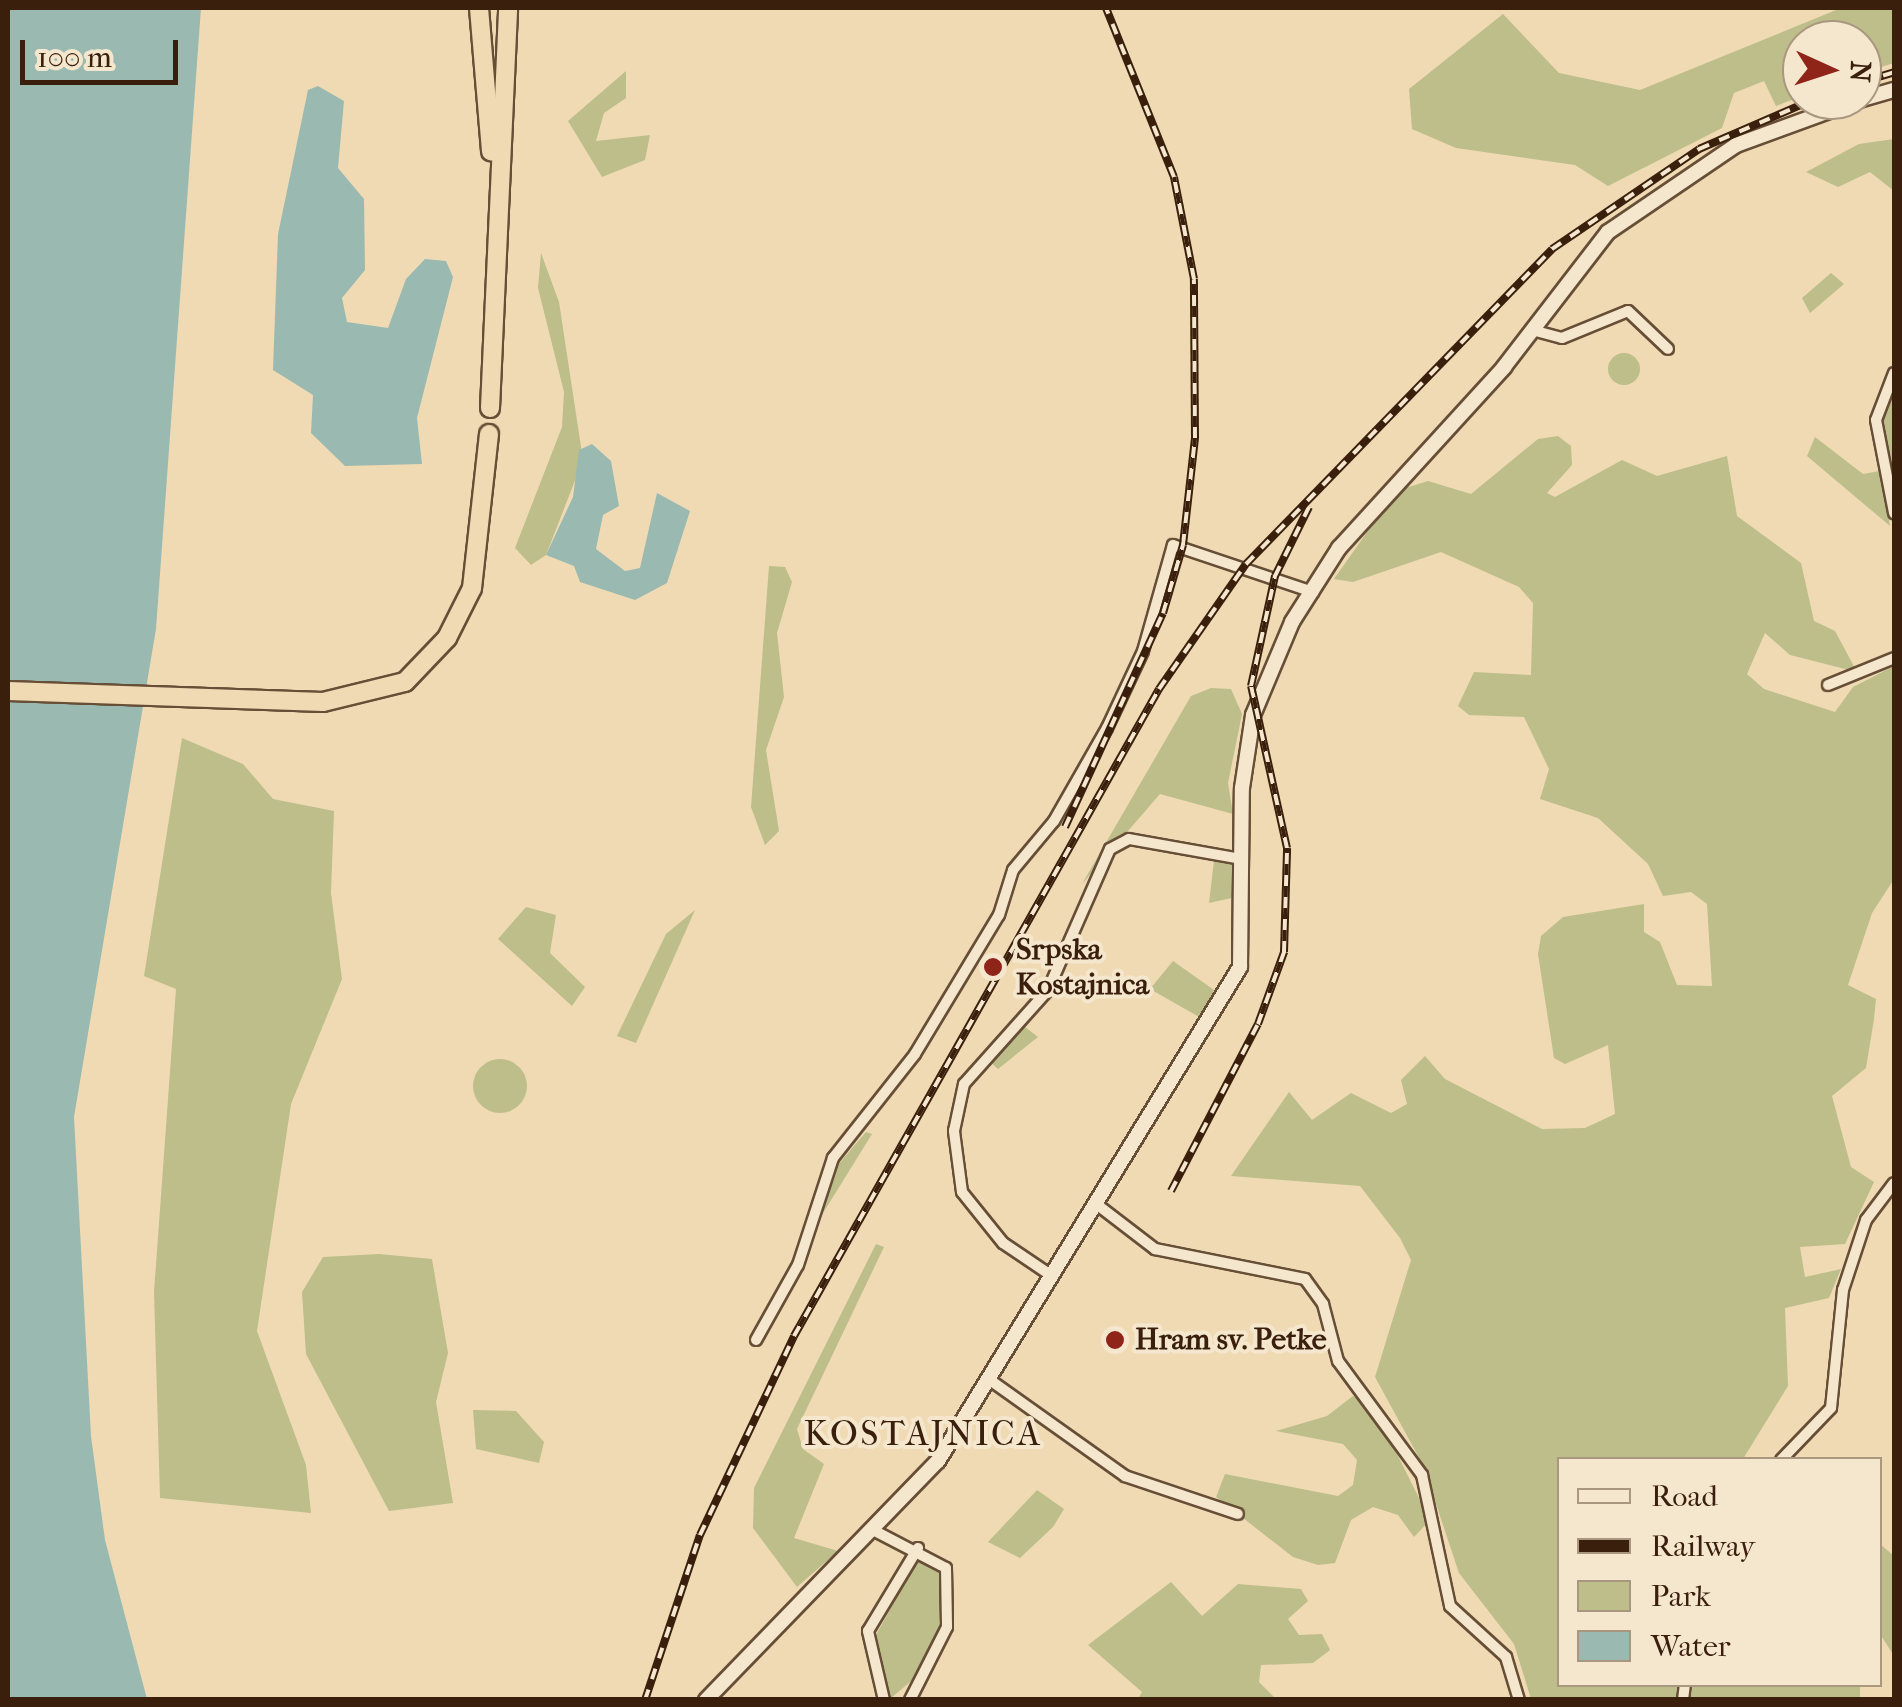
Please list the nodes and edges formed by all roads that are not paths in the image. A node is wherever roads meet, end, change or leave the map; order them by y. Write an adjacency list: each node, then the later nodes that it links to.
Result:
1 (480, 8): 6 (highway)
2 (508, 8): 4 (highway)
3 (520, 8): 4 (highway)
4 (503, 105): 6 (highway)
5 (1794, 120): 7 (main road)
6 (496, 238): 10 (highway)
7 (1532, 330): 8 (street); 13 (main road)
8 (1668, 349)
9 (1894, 373): 12 (street)
10 (490, 408)
11 (490, 434): 16 (highway)
12 (1894, 513)
13 (1314, 592): 17 (main road); 21 (street)
14 (1894, 658): 15 (street)
15 (1828, 685)
16 (8, 691)
17 (1241, 859): 19 (main road); 20 (street)
18 (1894, 1183): 23 (street)
19 (1095, 1203): 20 (main road); 30 (street)
20 (1052, 1276): 22 (main road)
21 (756, 1340)
22 (990, 1380): 24 (street); 25 (main road)
23 (1784, 1457)
24 (1238, 1514)
25 (873, 1530): 26 (street); 27 (main road)
26 (918, 1548): 28 (street); 29 (street)
27 (706, 1700)
28 (884, 1700)
29 (910, 1700)
30 (1518, 1700)

